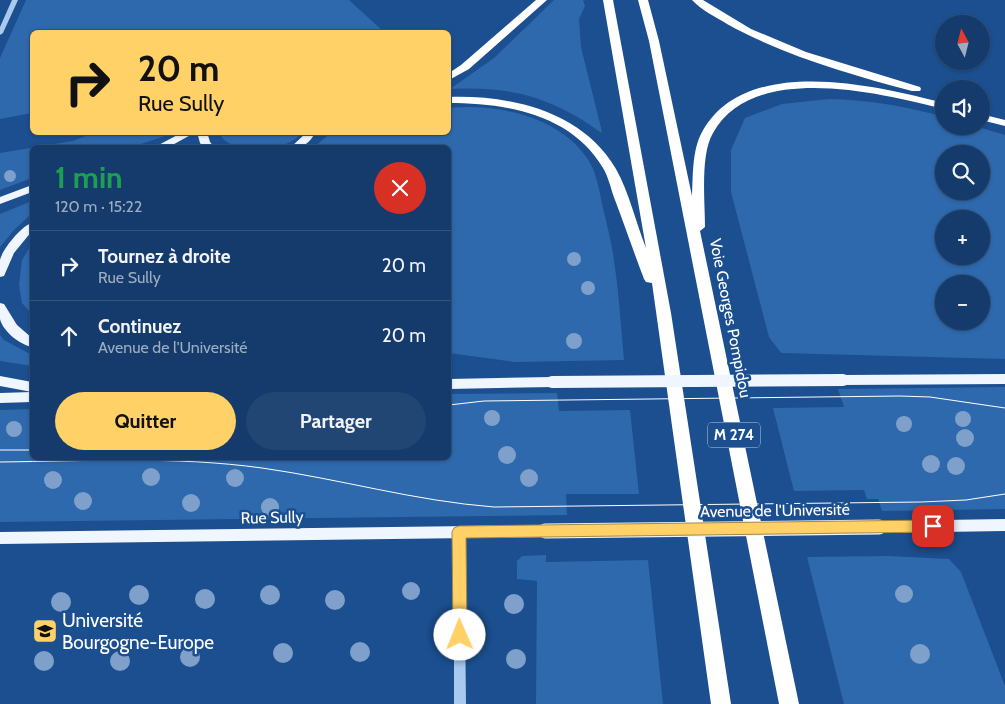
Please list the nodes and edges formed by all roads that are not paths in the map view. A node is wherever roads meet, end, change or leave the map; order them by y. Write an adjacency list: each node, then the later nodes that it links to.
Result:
1 (15, 0): 6 (lane)
2 (542, 0): 7 (highway)
3 (608, 0): 25 (highway, M 274)
4 (643, 0): 22 (highway, Voie Georges Pompidou / M 274)
5 (697, 0): 8 (highway)
6 (0, 33)
7 (451, 76)
8 (935, 93)
9 (451, 100): 25 (highway)
10 (935, 104): 22 (highway)
11 (990, 109): 12 (highway)
12 (1005, 113)
13 (990, 119): 14 (highway)
14 (1005, 123)
15 (186, 135): 17 (main road)
16 (310, 135): 18 (main road)
17 (164, 145)
18 (299, 145)
19 (30, 189): 20 (main road)
20 (0, 201)
21 (30, 228): 23 (main road)
22 (697, 249): 41 (highway, Voie Georges Pompidou / M 274)
23 (0, 273)
24 (0, 306): 26 (main road)
25 (664, 313): 40 (highway, M 274)
26 (30, 342)
27 (451, 376): 30 (main road)
28 (1005, 379): 30 (main road, bridge)
29 (0, 381): 32 (main road)
30 (493, 382): 31 (main road)
31 (451, 384)
32 (30, 387)
33 (30, 397): 34 (main road)
34 (0, 398)
35 (1005, 525): 36 (main road, Avenue de l'Université, bridge)
36 (545, 531): 37 (main road, Rue Sully)
37 (459, 532): 38 (main road, Rue Sully); 39 (lane)
38 (0, 538)
39 (460, 704)
40 (721, 704)
41 (789, 704)

